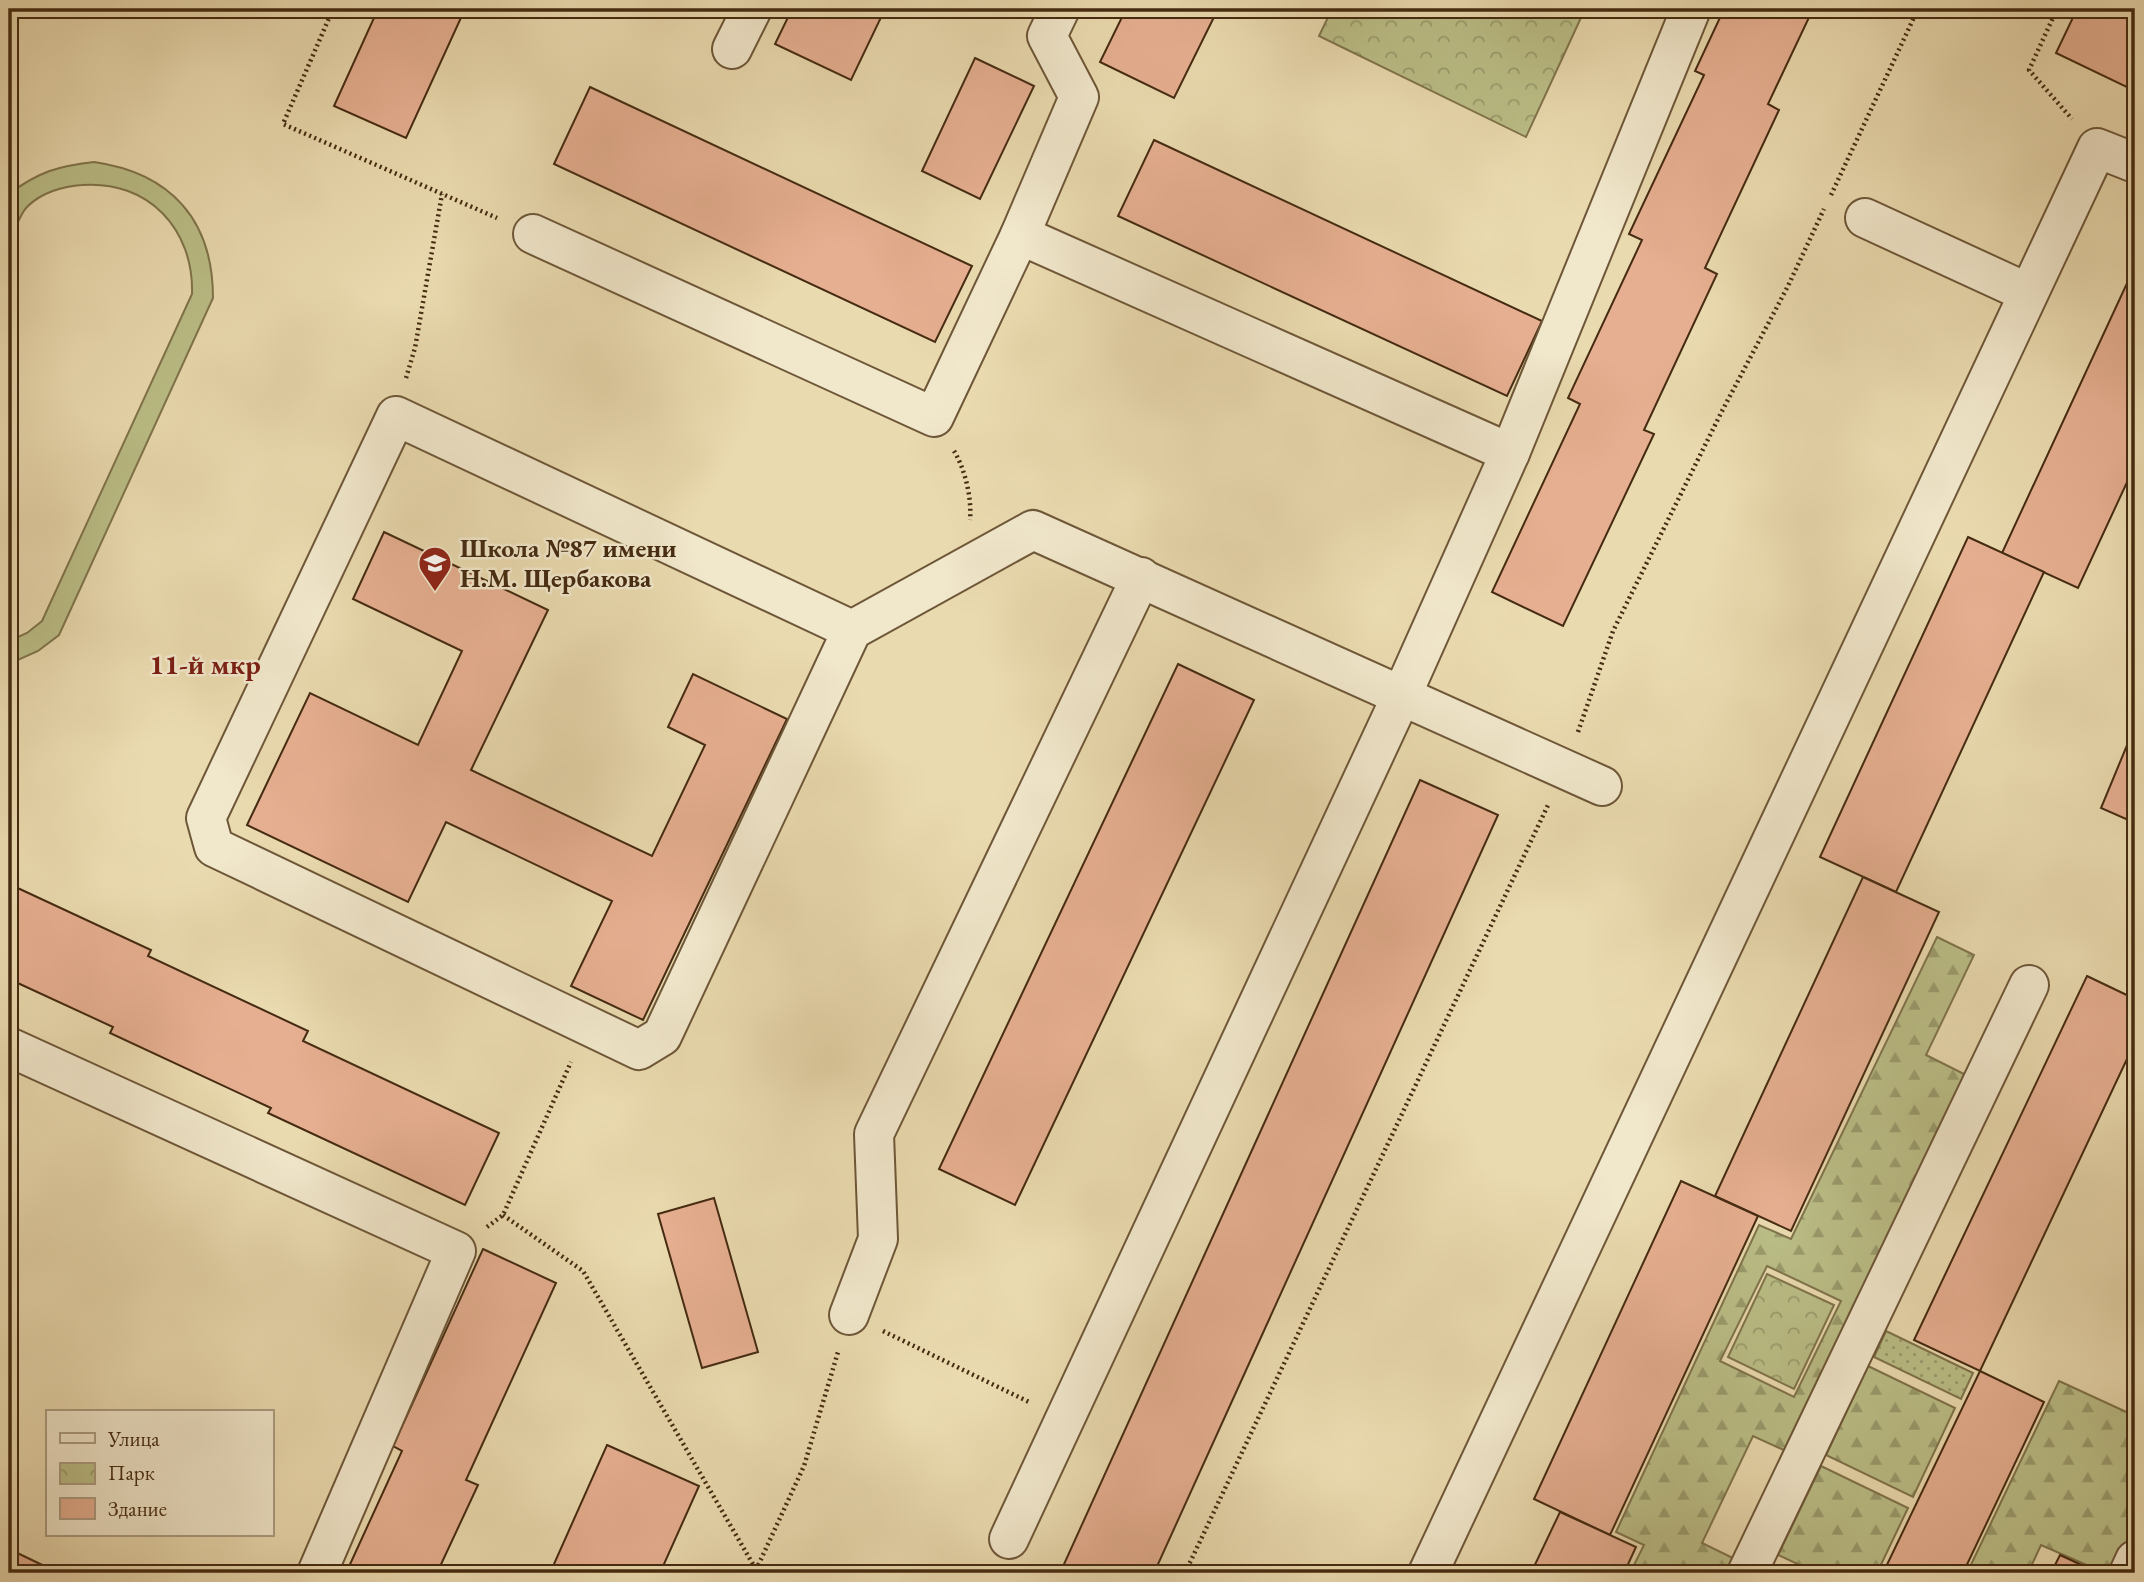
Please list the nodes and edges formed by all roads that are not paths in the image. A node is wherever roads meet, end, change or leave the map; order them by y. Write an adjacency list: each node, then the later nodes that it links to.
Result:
1 (752, 9): 4 (lane)
2 (1060, 9): 8 (lane)
3 (1691, 9): 10 (lane)
4 (732, 49)
5 (2135, 163): 9 (lane)
6 (1865, 218): 9 (lane)
7 (533, 234): 8 (lane)
8 (1020, 235): 10 (lane)
9 (2028, 293): 21 (lane)
10 (1510, 453): 13 (lane)
11 (1141, 577): 12 (lane); 13 (lane); 17 (lane)
12 (852, 630): 12 (lane)
13 (1402, 697): 14 (lane); 18 (lane)
14 (1602, 786)
15 (2029, 985): 22 (lane)
16 (9, 1047): 20 (lane)
17 (849, 1315)
18 (1009, 1539)
19 (2135, 1560): 23 (lane)
20 (317, 1573)
21 (1428, 1573)
22 (1747, 1573)
23 (2129, 1573)

